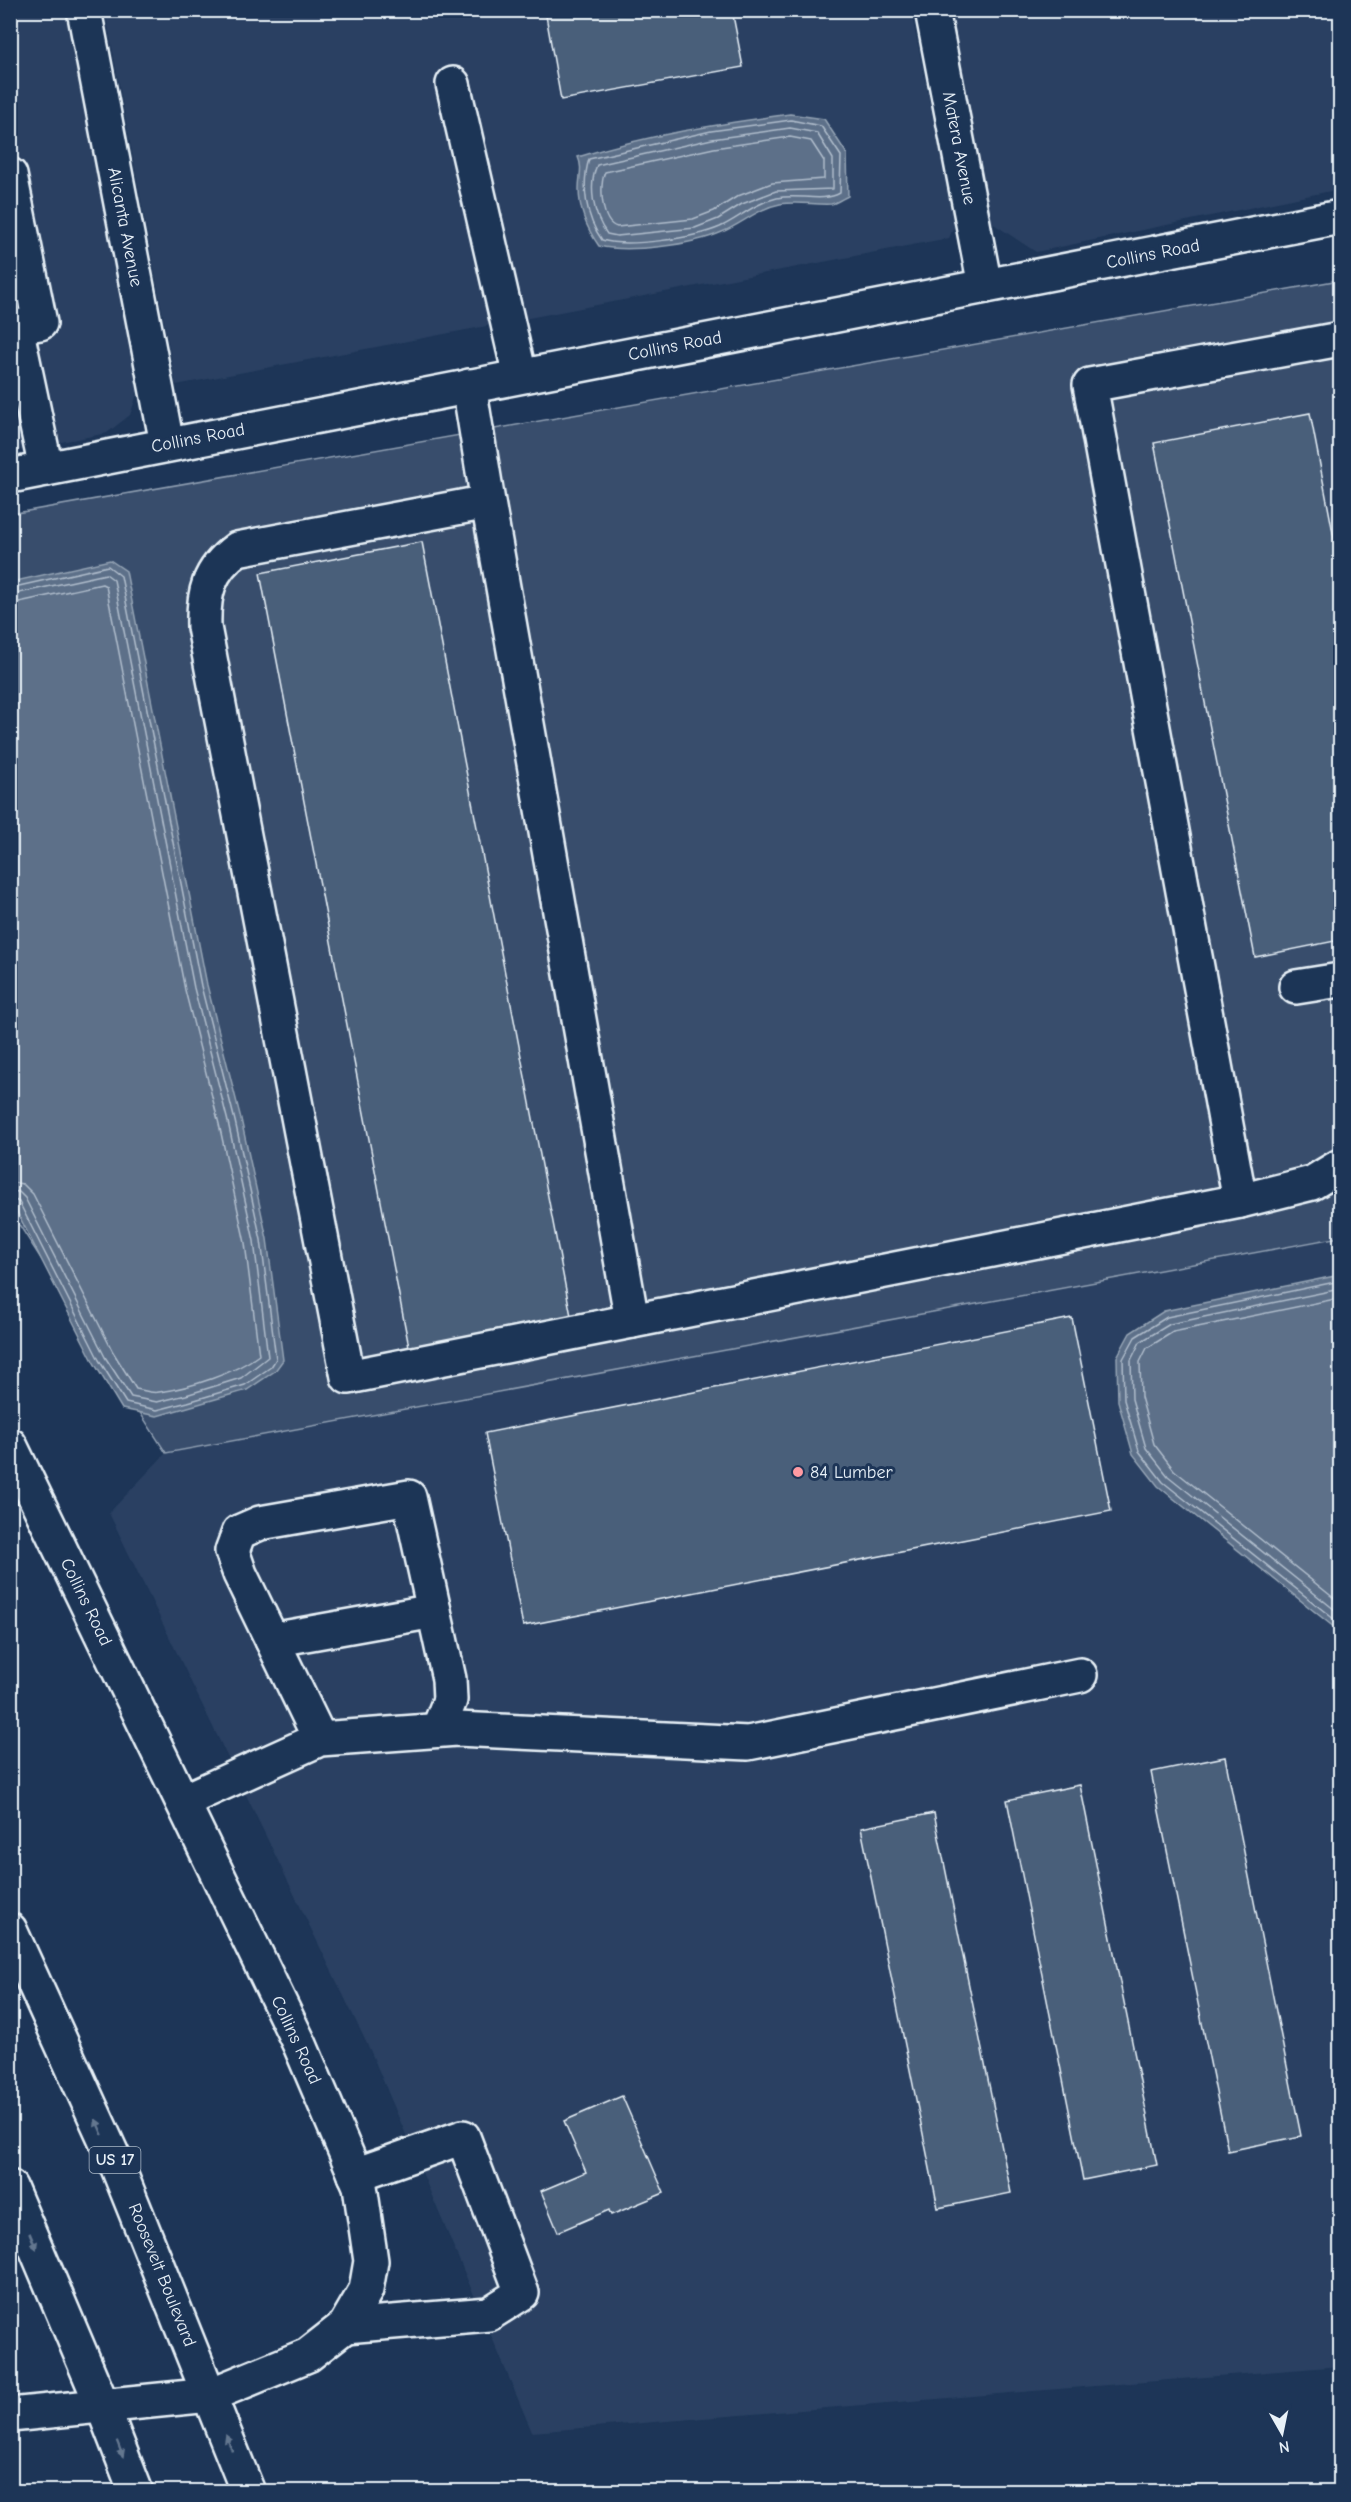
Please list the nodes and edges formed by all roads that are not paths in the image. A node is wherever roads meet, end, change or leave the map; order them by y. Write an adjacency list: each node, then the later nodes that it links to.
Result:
1 (84, 10): 11 (main road, Alicanta Avenue)
2 (932, 10): 6 (main road, Matera Avenue)
3 (453, 84): 9 (main road)
4 (10, 175): 7 (main road)
5 (1341, 217): 6 (main road, Collins Road)
6 (985, 286): 9 (main road, Collins Road)
7 (13, 327): 12 (main road)
8 (1341, 339): 18 (main road)
9 (520, 376): 10 (main road, Collins Road)
10 (469, 386): 11 (main road, Collins Road); 14 (main road)
11 (167, 444): 12 (main road, Collins Road)
12 (46, 469): 13 (main road, Collins Road)
13 (10, 476)
14 (488, 502): 19 (main road); 19 (main road)
15 (1341, 980): 16 (main road)
16 (1296, 987)
17 (1341, 1166): 18 (main road)
18 (1240, 1202): 19 (main road)
19 (632, 1321)
20 (10, 1445): 26 (main road, Collins Road)
21 (434, 1611): 22 (main road); 22 (main road); 24 (main road)
22 (272, 1640): 25 (main road)
23 (1080, 1675): 24 (main road)
24 (438, 1730): 25 (main road)
25 (320, 1739): 26 (main road)
26 (183, 1801): 28 (main road, Collins Road)
27 (10, 1930): 31 (main road, Roosevelt Boulevard / US 17, one-way to 27)
28 (355, 2175): 30 (main road, Collins Road); 30 (main road)
29 (10, 2187): 32 (main road, one-way to 32)
30 (345, 2326): 31 (main road, Collins Road)
31 (210, 2395): 32 (main road, Collins Road); 35 (main road, Roosevelt Boulevard / US 17, one-way to 31)
32 (103, 2407): 33 (main road, Collins Road); 34 (main road, one-way to 34)
33 (10, 2415)
34 (136, 2492)
35 (248, 2492)

